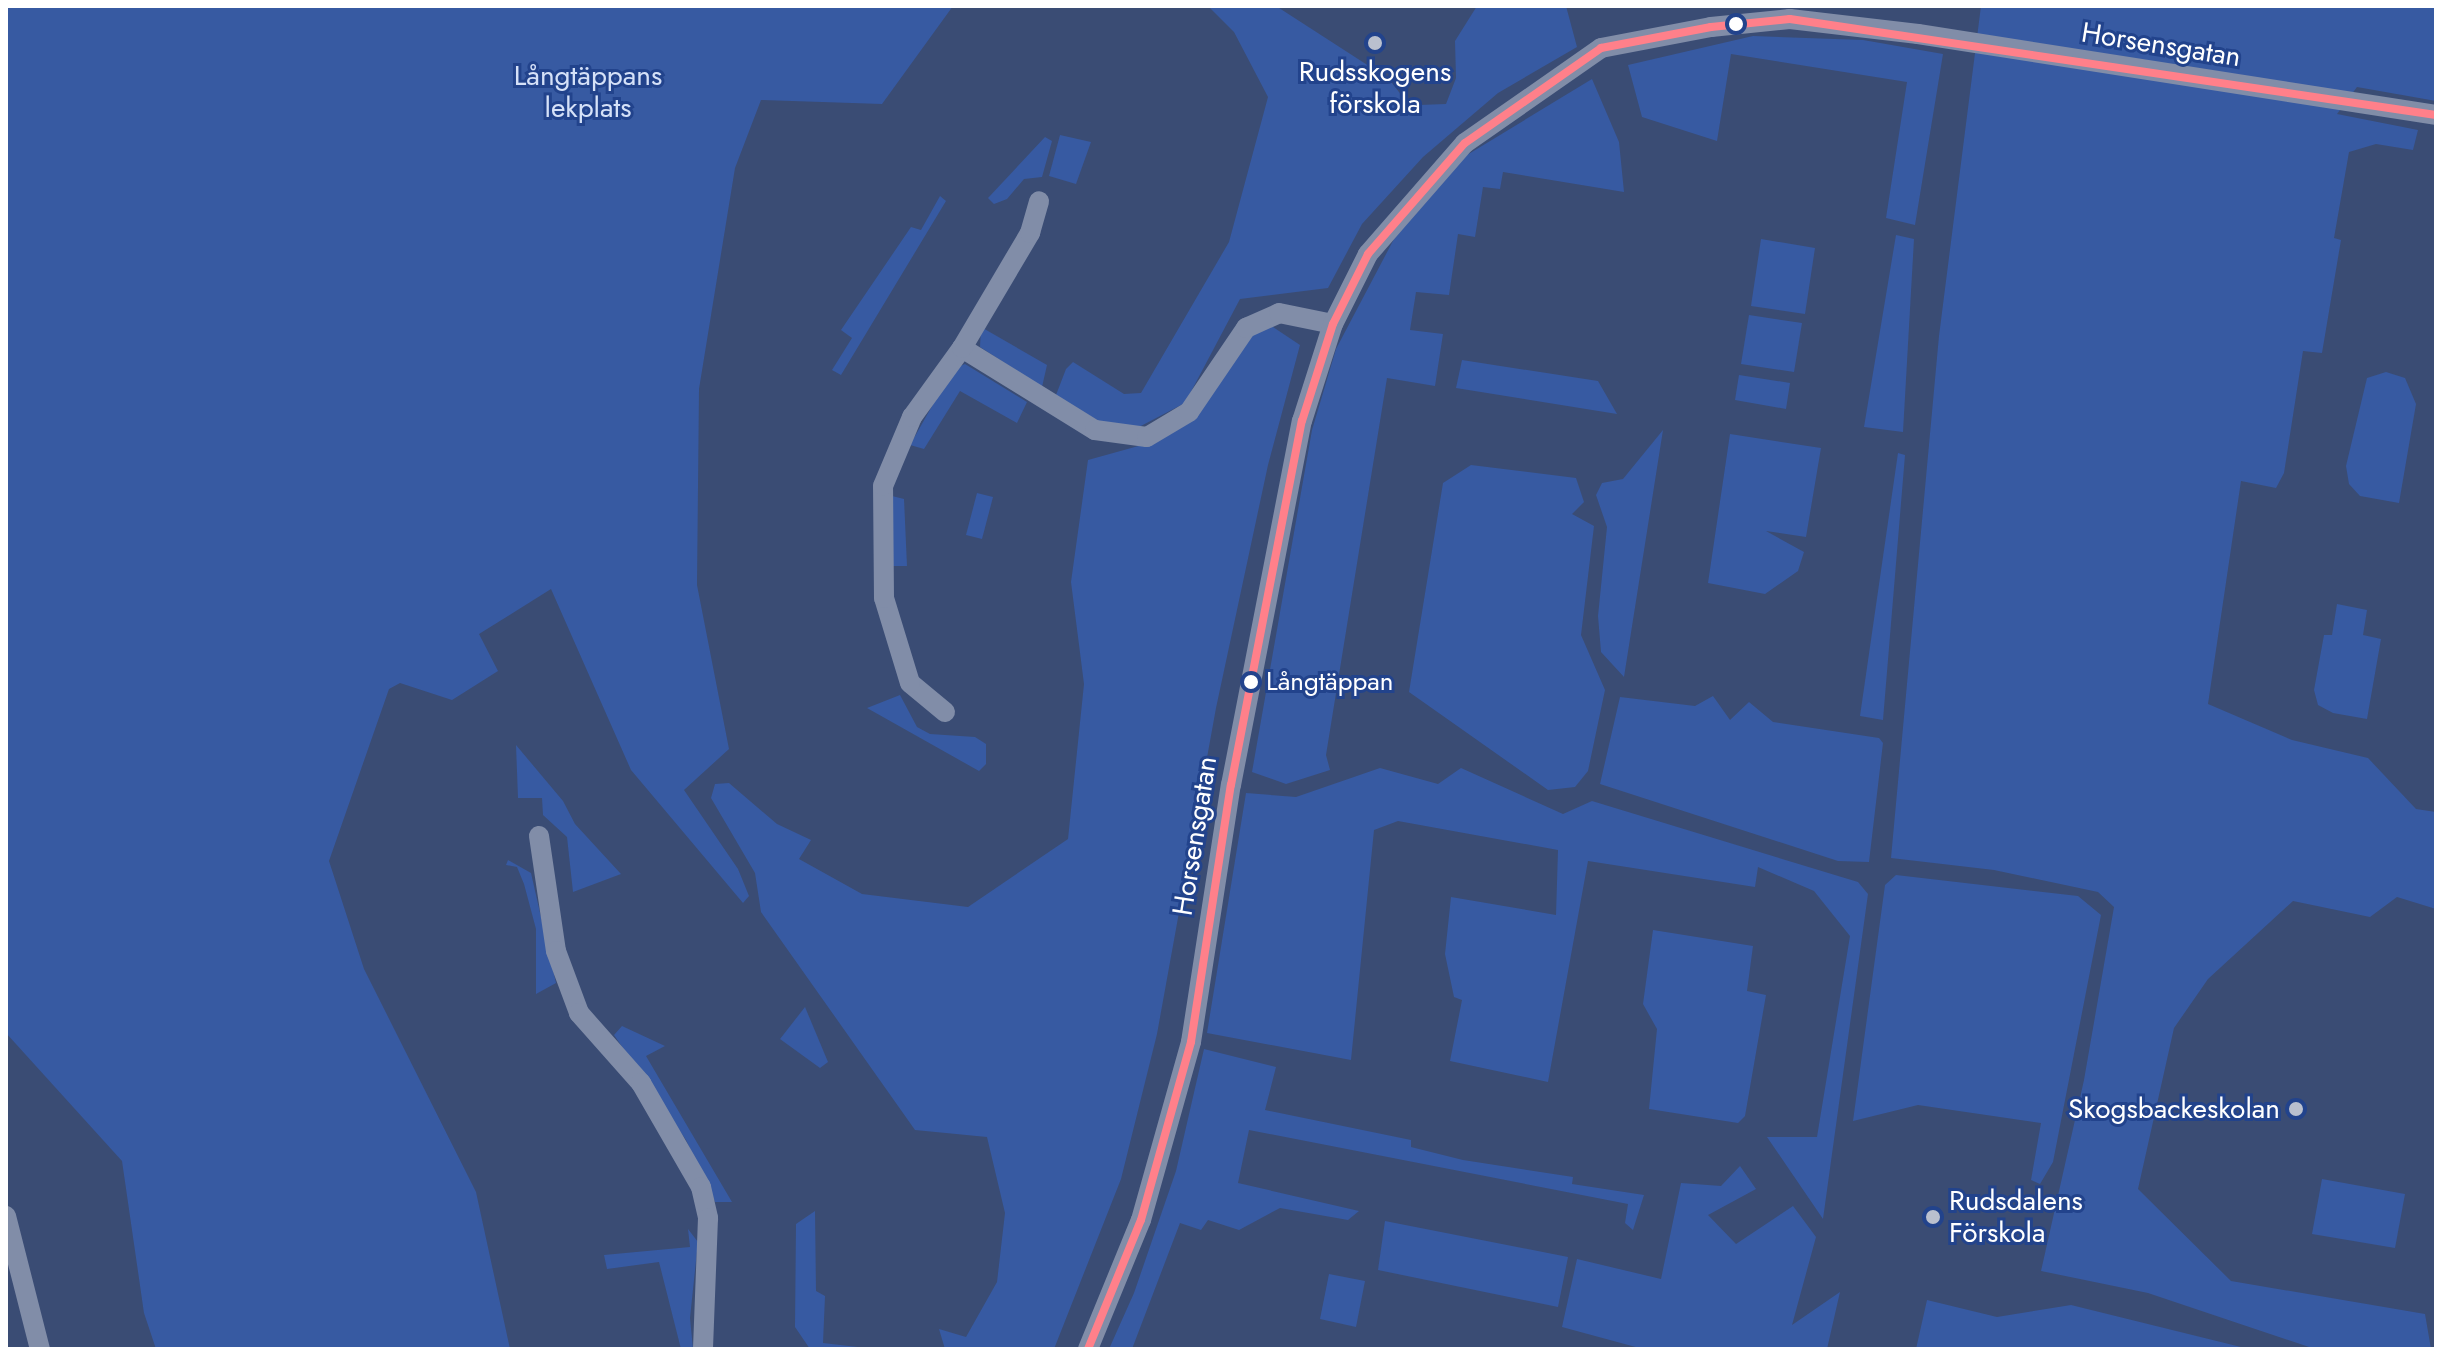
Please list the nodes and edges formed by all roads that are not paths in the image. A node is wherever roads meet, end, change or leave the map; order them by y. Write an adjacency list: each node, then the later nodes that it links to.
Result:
1 (2436, 115): 3 (street, Horsensgatan)
2 (1039, 201): 4 (street)
3 (1333, 324): 4 (street); 10 (street, Horsensgatan)
4 (962, 348): 5 (street)
5 (945, 712)
6 (539, 836): 9 (street)
7 (6, 1216): 8 (street)
8 (40, 1349)
9 (703, 1349)
10 (1088, 1349)

